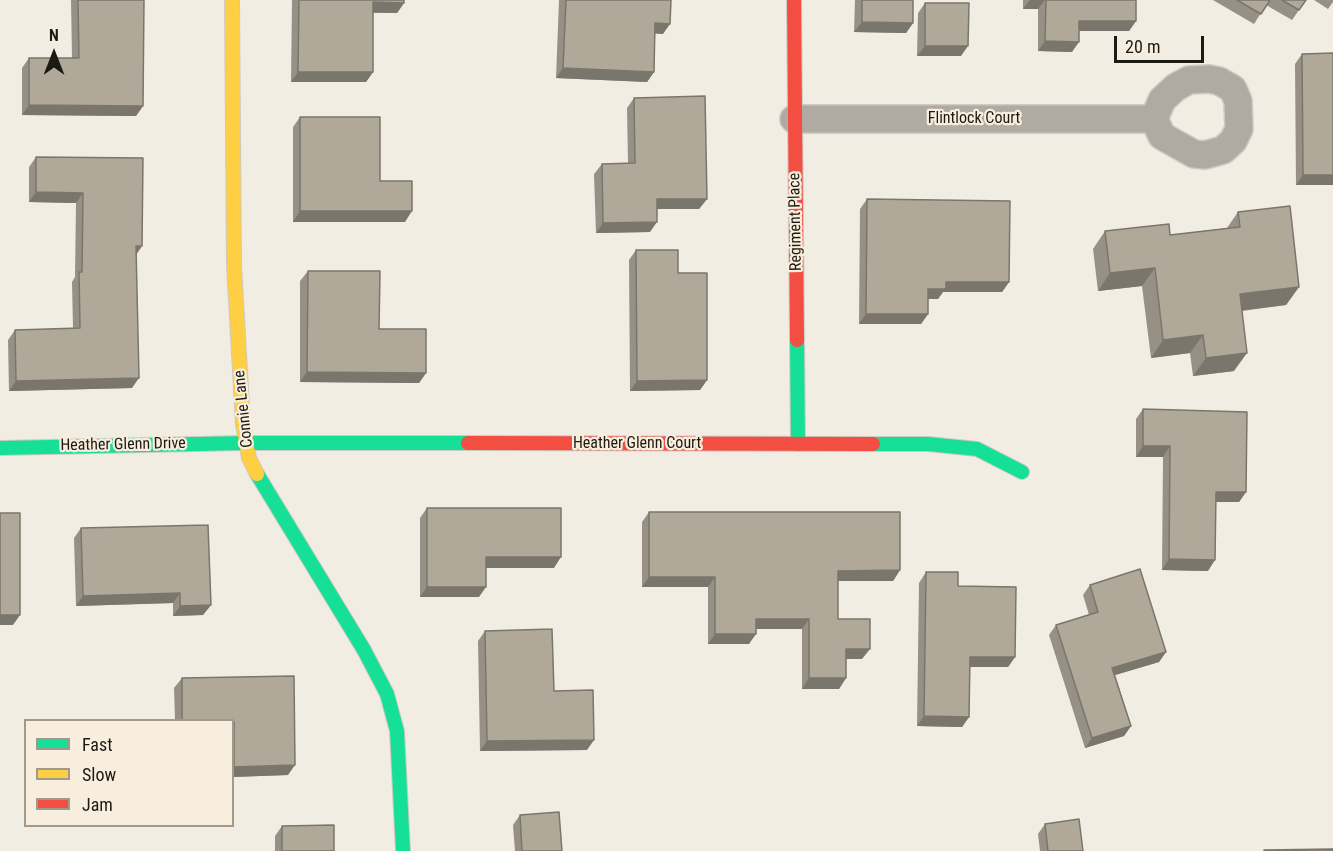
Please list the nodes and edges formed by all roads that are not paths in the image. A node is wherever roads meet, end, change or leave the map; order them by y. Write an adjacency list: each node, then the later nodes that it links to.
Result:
1 (232, 0): 5 (street, Connie Lane)
2 (794, 0): 3 (street, Regiment Place)
3 (794, 119): 4 (street, Flintlock Court); 6 (street, Regiment Place)
4 (1154, 119)
5 (246, 443): 6 (street, Heather Glenn Court); 7 (street, Heather Glenn Drive); 9 (street, Connie Lane)
6 (798, 444): 8 (street, Heather Glenn Court)
7 (0, 448)
8 (1022, 472)
9 (403, 851)

